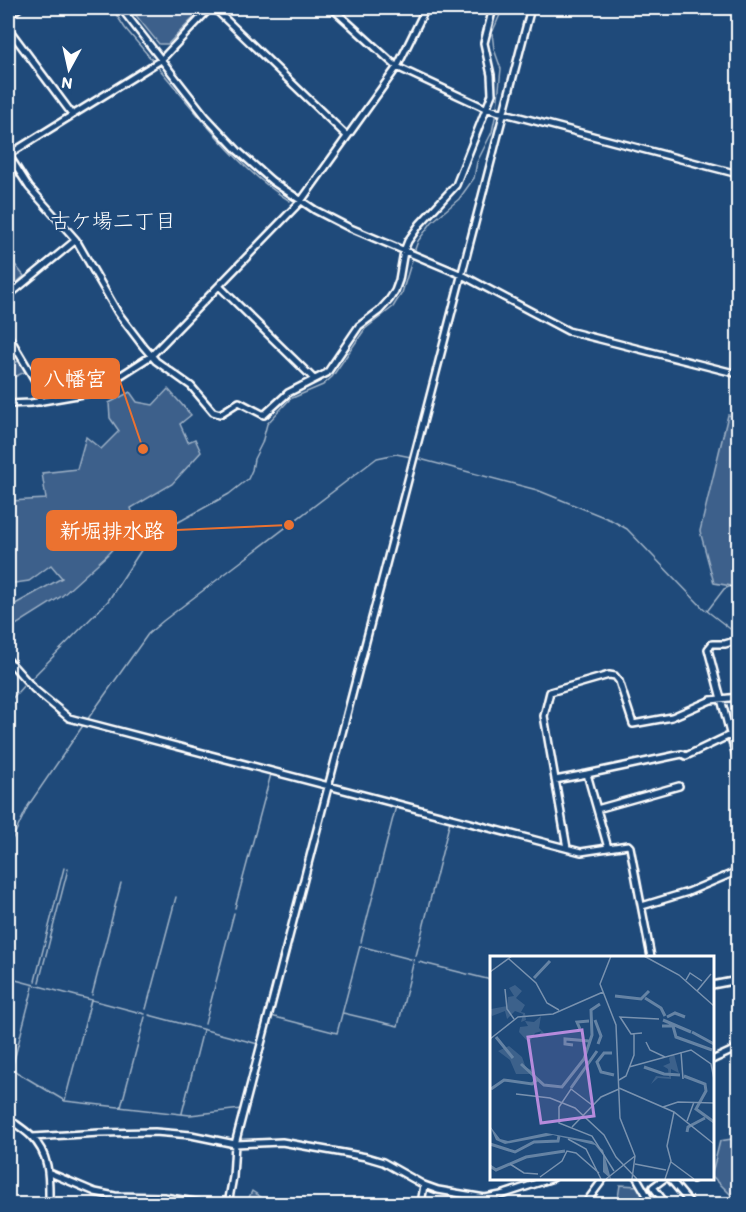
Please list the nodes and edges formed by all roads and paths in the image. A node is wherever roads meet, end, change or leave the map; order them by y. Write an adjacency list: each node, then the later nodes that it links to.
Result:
1 (18, 8): 8 (street)
2 (121, 8): 10 (street)
3 (212, 8): 10 (street); 15 (street)
4 (332, 8): 11 (street)
5 (426, 8): 11 (street)
6 (493, 8): 12 (street)
7 (531, 8): 13 (street)
8 (8, 16)
9 (8, 28): 14 (street)
10 (161, 60): 14 (street); 18 (street)
11 (397, 67): 12 (street); 15 (street)
12 (485, 108): 13 (street); 20 (street)
13 (504, 112): 17 (street); 21 (street)
14 (72, 114): 16 (street)
15 (347, 135): 18 (street)
16 (8, 155): 19 (street)
17 (738, 174)
18 (302, 201): 20 (street); 22 (street)
19 (76, 240): 23 (street); 25 (street)
20 (404, 251): 21 (street); 27 (street)
21 (462, 275): 26 (street); 38 (street)
22 (219, 286): 25 (street); 27 (street)
23 (8, 296)
24 (8, 335): 28 (street)
25 (151, 356): 27 (street); 28 (street)
26 (738, 374)
27 (314, 379)
28 (40, 402): 29 (street)
29 (8, 404)
30 (738, 640): 33 (street)
31 (8, 660): 38 (street)
32 (738, 697): 33 (street)
33 (723, 699): 34 (street); 37 (street)
34 (730, 735): 35 (street); 36 (street)
35 (738, 764)
36 (587, 774): 37 (street); 40 (street)
37 (555, 780): 41 (street)
38 (328, 786): 41 (street); 52 (street)
39 (679, 786): 40 (street)
40 (597, 809): 42 (street)
41 (567, 848): 42 (street)
42 (608, 848): 44 (street)
43 (738, 871): 44 (street)
44 (642, 906): 45 (street)
45 (651, 956)
46 (738, 980): 47 (street)
47 (713, 985)
48 (738, 1048): 49 (street)
49 (713, 1059)
50 (8, 1118): 51 (street)
51 (32, 1137): 52 (street); 53 (street)
52 (235, 1144): 59 (street); 62 (street)
53 (50, 1173): 60 (street); 61 (street)
54 (550, 1179): 59 (street)
55 (603, 1179): 64 (street)
56 (638, 1179): 65 (street)
57 (664, 1179): 66 (street)
58 (666, 1179): 67 (street)
59 (424, 1185): 63 (street)
60 (49, 1204)
61 (207, 1204)
62 (228, 1204)
63 (421, 1204)
64 (585, 1204)
65 (652, 1204)
66 (666, 1204)
67 (691, 1204)

